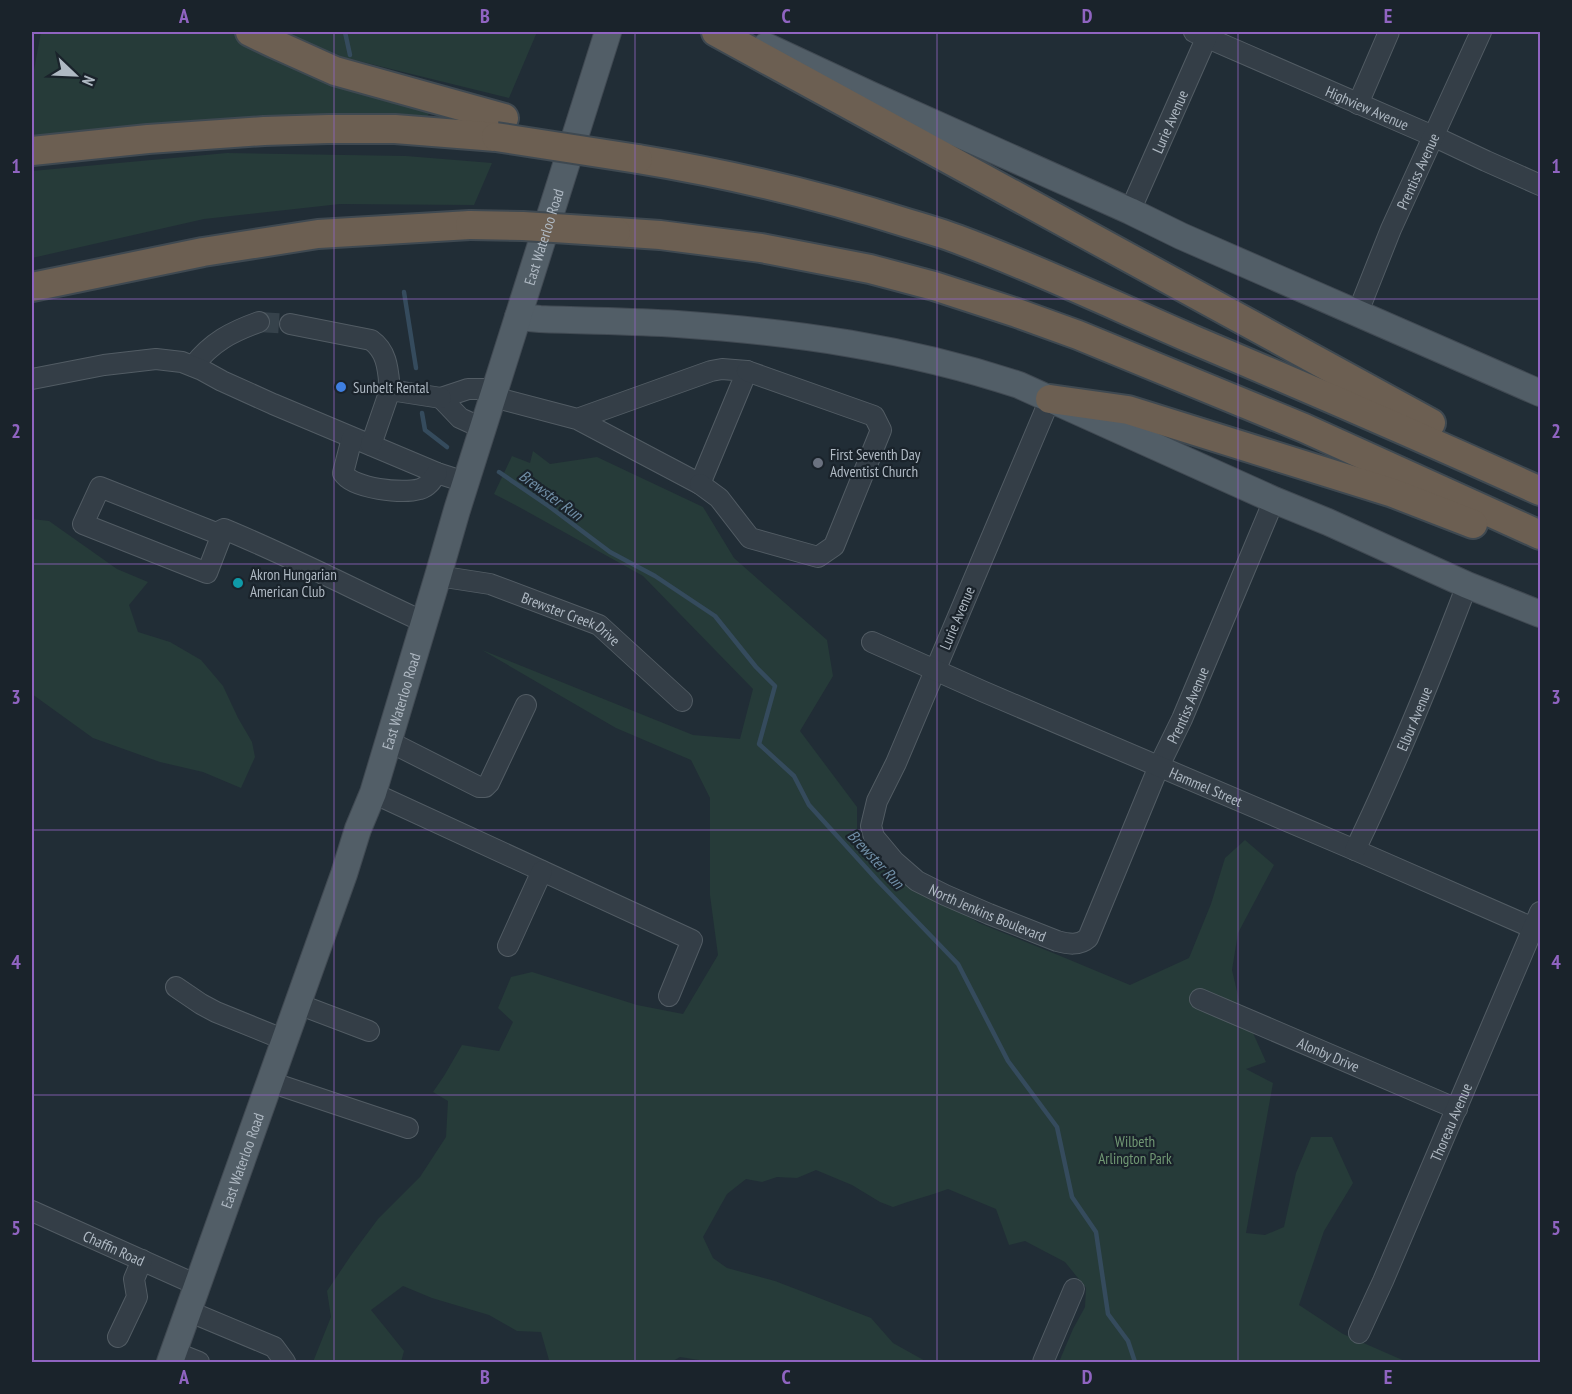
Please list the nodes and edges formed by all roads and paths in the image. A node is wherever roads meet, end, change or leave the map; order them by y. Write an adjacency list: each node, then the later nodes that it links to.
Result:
1 (250, 32): 8 (highway)
2 (608, 32): 17 (main road, East Waterloo Road)
3 (717, 32): 12 (main road); 34 (highway)
4 (1389, 32): 7 (street)
5 (1480, 32): 9 (street, Prentiss Avenue)
6 (1203, 33): 7 (street, Highview Avenue); 12 (street, Lurie Avenue)
7 (1358, 104): 9 (street, Highview Avenue)
8 (500, 128): 10 (highway); 36 (highway)
9 (1433, 136): 11 (street, Highview Avenue); 16 (street, Prentiss Avenue)
10 (32, 152)
11 (1540, 185)
12 (1130, 210): 16 (main road)
13 (90, 274): 14 (highway); 15 (highway); 39 (highway, bridge)
14 (32, 287)
15 (32, 305)
16 (1358, 312): 25 (main road)
17 (518, 317): 24 (main road, East Waterloo Road); 27 (main road)
18 (259, 322): 20 (street)
19 (290, 324): 23 (street)
20 (193, 366): 22 (street); 30 (street)
21 (747, 371): 28 (street); 35 (street); 35 (street)
22 (32, 379)
23 (390, 390): 26 (street); 31 (street)
24 (494, 393): 26 (street); 28 (street); 29 (main road, East Waterloo Road)
25 (1540, 393)
26 (441, 398): 29 (street)
27 (1050, 399): 37 (main road); 40 (highway); 46 (street, Lurie Avenue)
28 (577, 419): 35 (street)
29 (483, 428): 33 (main road, East Waterloo Road)
30 (352, 438): 31 (street); 32 (street)
31 (371, 445): 32 (street)
32 (437, 473): 33 (street)
33 (465, 482): 41 (main road, East Waterloo Road)
34 (1540, 483)
35 (700, 484)
36 (1540, 491)
37 (1274, 500): 42 (main road); 50 (street, Prentiss Avenue)
38 (224, 529): 38 (street); 44 (street)
39 (1540, 535)
40 (1540, 550)
41 (438, 576): 44 (main road, East Waterloo Road); 47 (street, Brewster Creek Drive)
42 (1467, 585): 43 (main road); 53 (street, Elbur Avenue)
43 (1540, 614)
44 (424, 622): 49 (main road, East Waterloo Road)
45 (872, 642): 46 (street, Hammel Street)
46 (934, 670): 50 (street, Hammel Street); 52 (street, Lurie Avenue)
47 (682, 701)
48 (525, 705): 49 (street)
49 (388, 741): 51 (main road, East Waterloo Road)
50 (1159, 766): 53 (street, Hammel Street); 56 (street, Prentiss Avenue)
51 (373, 793): 54 (street); 61 (main road, East Waterloo Road)
52 (874, 837): 56 (street, North Jenkins Boulevard)
53 (1355, 850): 55 (street, Hammel Street)
54 (542, 871): 57 (street); 59 (street)
55 (1538, 923): 65 (street, Thoreau Avenue)
56 (1083, 942)
57 (508, 946)
58 (176, 987): 63 (street)
59 (669, 996)
60 (1200, 999): 65 (street, Alonby Drive)
61 (298, 1004): 62 (street); 63 (main road, East Waterloo Road)
62 (369, 1031)
63 (285, 1040): 64 (main road, East Waterloo Road)
64 (270, 1082): 66 (street); 69 (main road, East Waterloo Road)
65 (1457, 1109): 72 (street, Thoreau Avenue)
66 (408, 1128)
67 (32, 1211): 68 (street, Chaffin Road)
68 (142, 1260): 69 (street, Chaffin Road); 73 (street)
69 (197, 1285): 71 (main road, East Waterloo Road)
70 (1074, 1289): 77 (street)
71 (188, 1311): 74 (main road, East Waterloo Road); 76 (street)
72 (1359, 1333)
73 (118, 1337)
74 (172, 1357): 75 (street)
75 (199, 1362)
76 (285, 1362)
77 (1043, 1362)

